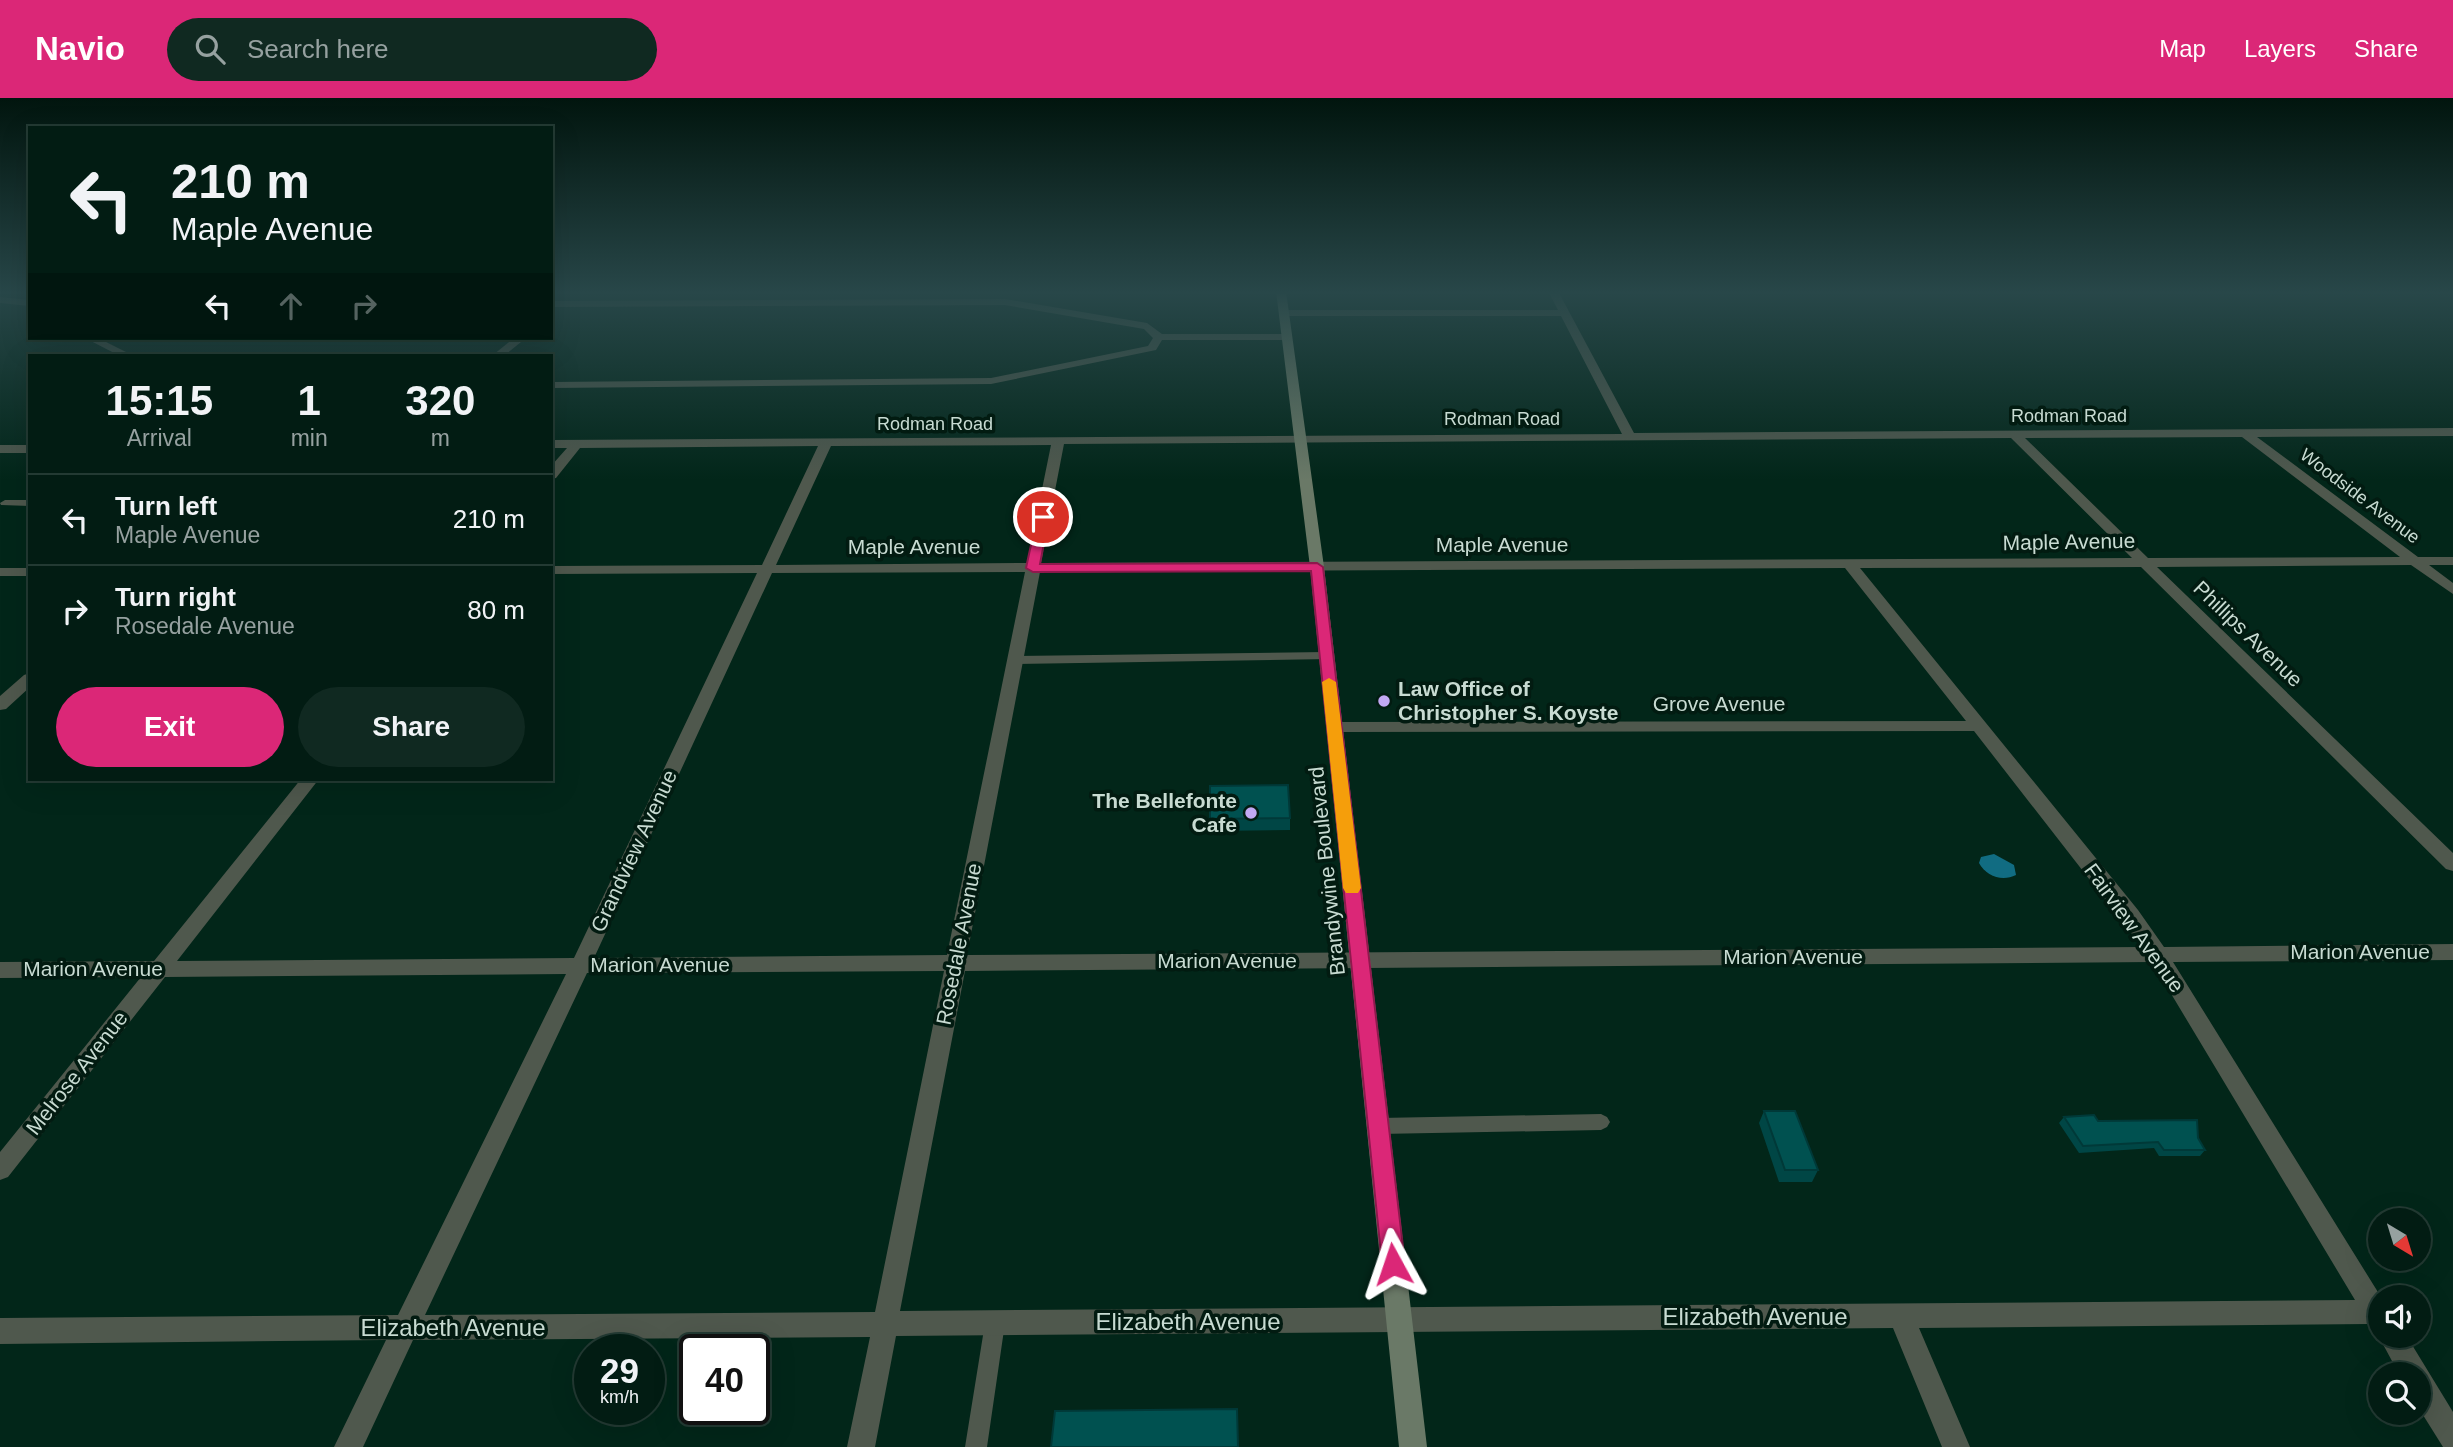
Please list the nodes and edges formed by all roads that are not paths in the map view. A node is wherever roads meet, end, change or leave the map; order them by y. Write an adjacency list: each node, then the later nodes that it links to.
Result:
1 (1123, 354): 4 (street)
2 (1289, 354): 9 (street, Brandywine Boulevard)
3 (1586, 354): 8 (street)
4 (553, 386)
5 (2453, 432): 6 (street, Rodman Road)
6 (2244, 433): 7 (street, Rodman Road); 19 (street, Woodside Avenue)
7 (2013, 434): 8 (street, Rodman Road); 21 (street, Phillips Avenue)
8 (1629, 435): 9 (street, Rodman Road)
9 (1299, 438): 10 (street, Rodman Road); 23 (street, Brandywine Boulevard)
10 (1058, 441): 11 (street, Rodman Road); 24 (street, Rosedale Avenue)
11 (826, 443): 13 (street, Rodman Road); 25 (street, Grandview Avenue)
12 (553, 444): 13 (street, Rodman Road)
13 (576, 444): 16 (street)
14 (0, 449): 15 (street)
15 (28, 449)
16 (553, 473)
17 (5, 503): 18 (lane)
18 (28, 503)
19 (2414, 561): 20 (street, Maple Avenue); 21 (street, Maple Avenue); 29 (street, Woodside Avenue)
20 (2453, 561)
21 (2144, 562): 22 (street, Maple Avenue); 37 (street, Phillips Avenue)
22 (1850, 565): 23 (street, Maple Avenue); 34 (street, Fairview Avenue)
23 (1317, 567): 24 (street, Maple Avenue); 30 (street, Brandywine Boulevard)
24 (1033, 568): 25 (street, Maple Avenue); 31 (street, Rosedale Avenue)
25 (767, 569): 26 (street, Maple Avenue); 42 (street, Grandview Avenue)
26 (553, 570)
27 (0, 572): 28 (street)
28 (28, 572)
29 (2453, 590)
30 (1326, 656): 31 (lane); 35 (street, Brandywine Boulevard)
31 (1015, 660): 41 (street, Rosedale Avenue)
32 (28, 680): 33 (street)
33 (0, 705)
34 (1978, 726): 35 (street, Grove Avenue); 39 (street, Fairview Avenue)
35 (1334, 727): 40 (street, Brandywine Boulevard)
36 (308, 781): 43 (street, Melrose Avenue)
37 (2453, 864)
38 (2453, 952): 39 (street, Marion Avenue)
39 (2158, 954): 40 (street, Marion Avenue); 48 (street, Fairview Avenue)
40 (1360, 960): 41 (street, Marion Avenue); 46 (street, Brandywine Boulevard)
41 (956, 963): 42 (street, Marion Avenue); 53 (street, Rosedale Avenue)
42 (580, 966): 43 (street, Marion Avenue); 54 (street, Grandview Avenue)
43 (160, 969): 44 (street, Marion Avenue); 47 (street, Melrose Avenue)
44 (0, 970)
45 (1601, 1122): 46 (lane)
46 (1380, 1126): 51 (street, Brandywine Boulevard)
47 (0, 1170)
48 (2368, 1299)
49 (2368, 1315): 50 (street, Elizabeth Avenue)
50 (1901, 1316): 51 (street, Elizabeth Avenue); 62 (street)
51 (1399, 1320): 52 (street, Elizabeth Avenue); 61 (street, Brandywine Boulevard)
52 (995, 1323): 53 (street, Elizabeth Avenue); 60 (lane)
53 (886, 1324): 54 (street, Elizabeth Avenue); 59 (street, Rosedale Avenue)
54 (404, 1328): 55 (street, Elizabeth Avenue); 58 (street, Grandview Avenue)
55 (0, 1331)
56 (2431, 1402): 57 (street)
57 (2453, 1437)
58 (348, 1447)
59 (862, 1447)
60 (976, 1447)
61 (1413, 1447)
62 (1956, 1447)

